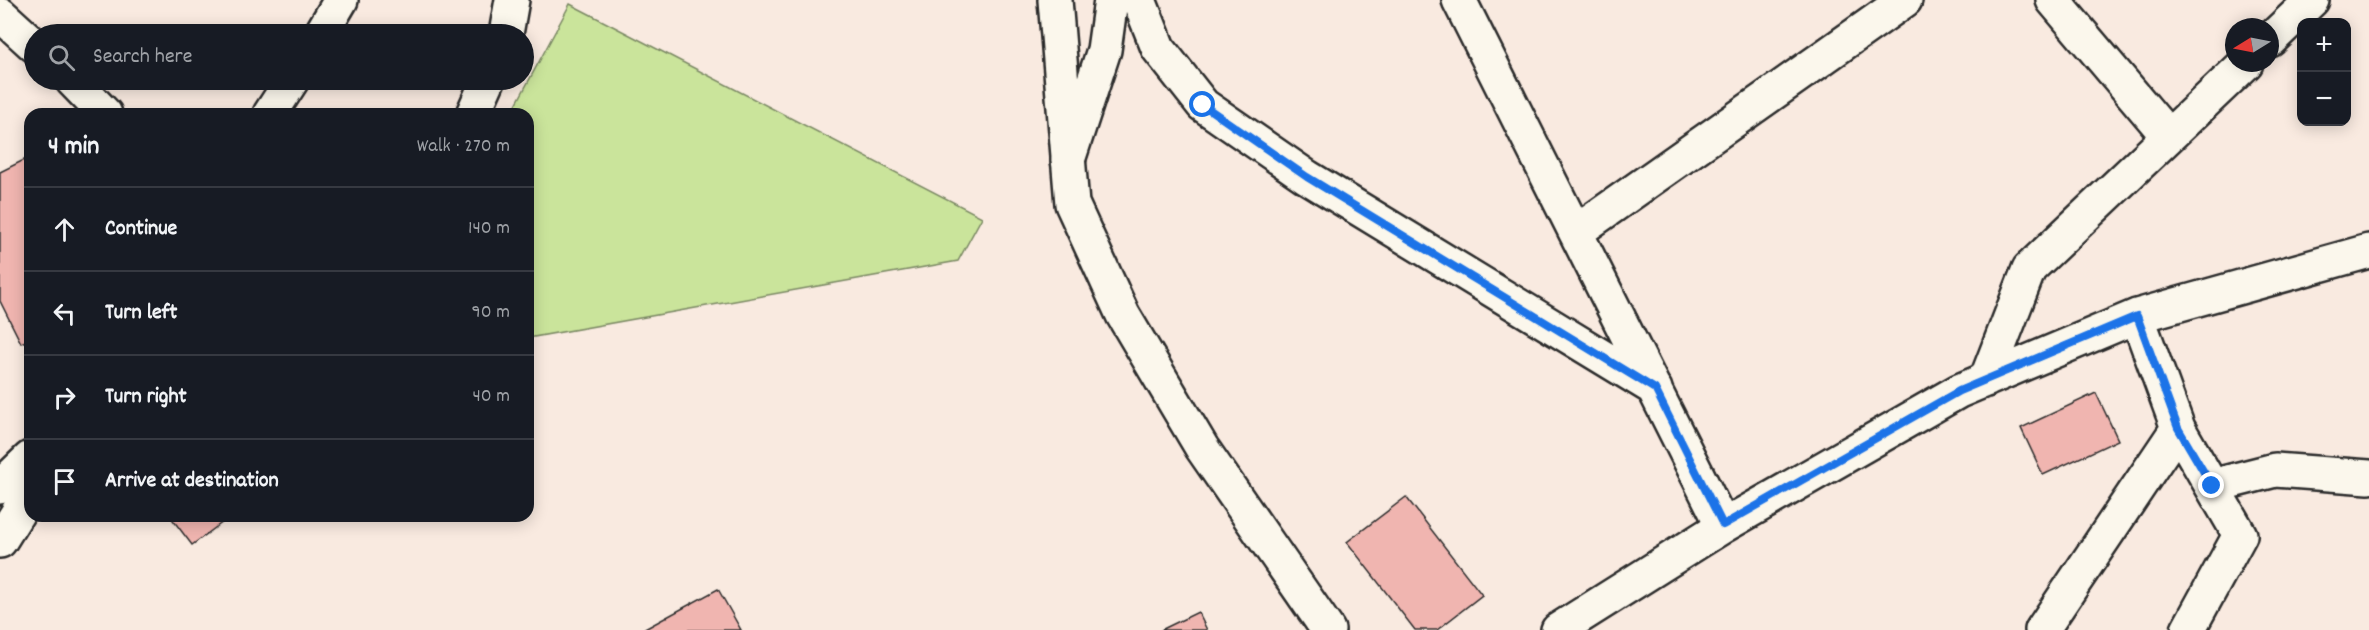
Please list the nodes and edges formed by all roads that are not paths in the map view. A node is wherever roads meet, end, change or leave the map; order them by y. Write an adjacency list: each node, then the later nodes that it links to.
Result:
1 (341, 0): 11 (street)
2 (512, 0): 12 (street)
3 (1055, 0): 23 (street)
4 (1112, 0): 23 (street)
5 (1139, 0): 28 (street)
6 (1459, 0): 24 (street)
7 (1905, 0): 24 (street)
8 (2053, 0): 22 (street)
9 (2312, 0): 13 (street)
10 (0, 14): 14 (street)
11 (327, 24)
12 (508, 24)
13 (2279, 31)
14 (24, 36)
15 (2236, 72): 22 (street)
16 (82, 90): 19 (street)
17 (286, 90): 20 (street)
18 (484, 90): 21 (street)
19 (99, 108)
20 (274, 108)
21 (476, 108)
22 (2168, 136): 27 (street)
23 (1068, 160): 37 (street)
24 (1576, 232): 28 (street)
25 (2369, 251): 26 (street)
26 (2137, 316): 27 (street); 29 (street)
27 (1986, 380): 35 (street)
28 (1655, 389): 35 (street)
29 (2178, 428): 32 (street); 39 (street)
30 (24, 464): 33 (street)
31 (2369, 477): 32 (street)
32 (2212, 486): 40 (street)
33 (0, 487)
34 (24, 503): 36 (street)
35 (1723, 525): 38 (street)
36 (0, 541)
37 (1328, 630)
38 (1558, 630)
39 (2042, 630)
40 (2188, 630)

